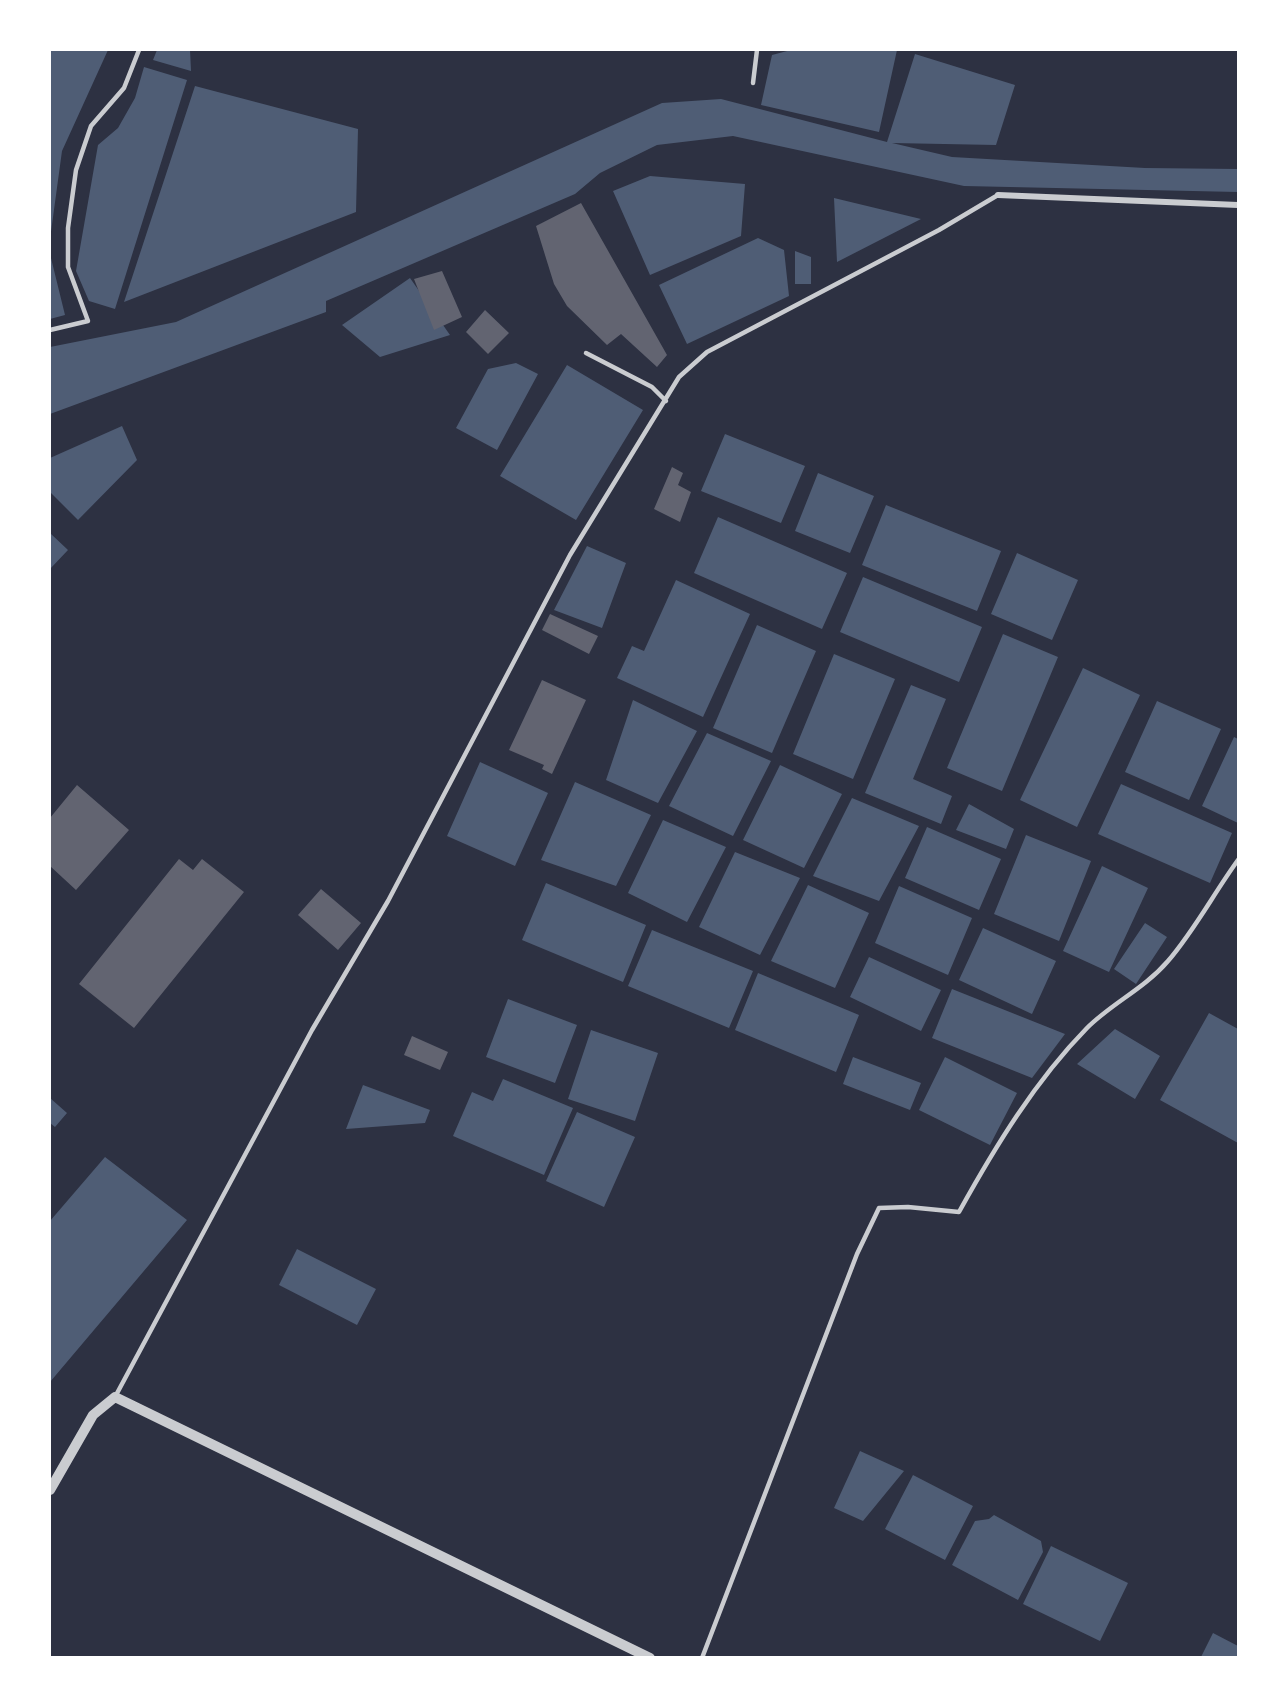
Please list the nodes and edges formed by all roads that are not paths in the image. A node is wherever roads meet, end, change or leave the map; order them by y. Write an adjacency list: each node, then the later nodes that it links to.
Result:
1 (139, 50): 6 (lane)
2 (757, 50): 3 (lane)
3 (753, 83)
4 (999, 195): 5 (street); 8 (lane)
5 (1239, 205)
6 (50, 330)
7 (586, 353): 8 (lane)
8 (666, 401): 10 (lane)
9 (1239, 860): 13 (lane)
10 (115, 1397): 11 (street); 12 (street)
11 (50, 1490)
12 (650, 1658)
13 (702, 1658)

